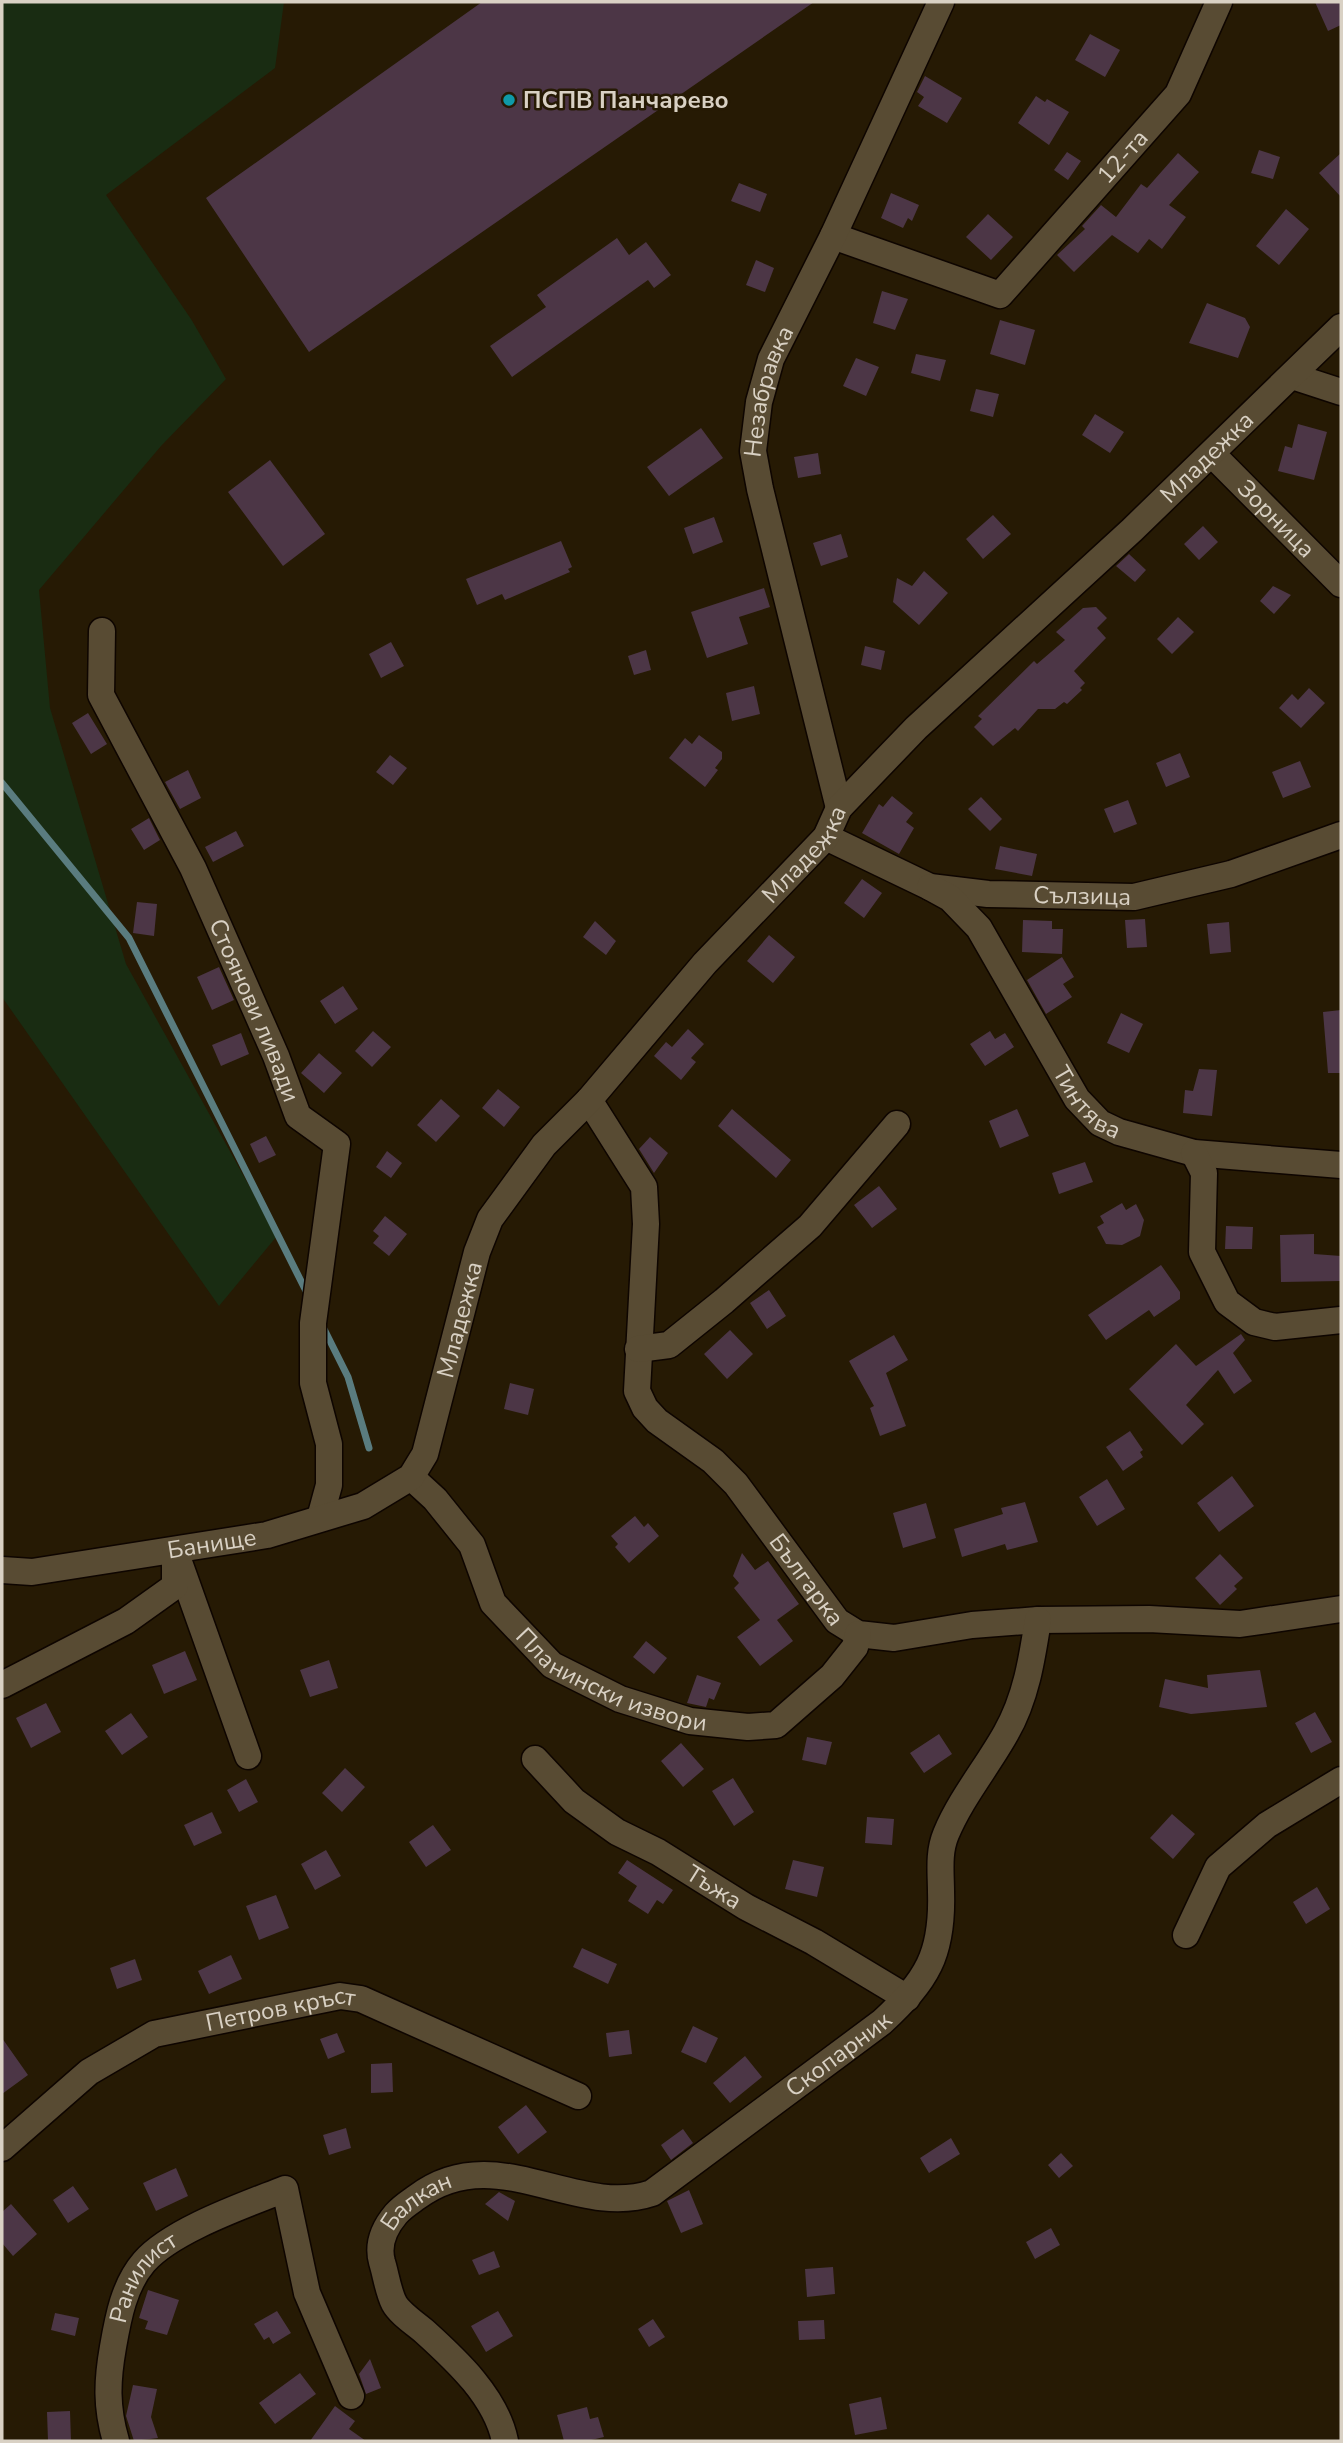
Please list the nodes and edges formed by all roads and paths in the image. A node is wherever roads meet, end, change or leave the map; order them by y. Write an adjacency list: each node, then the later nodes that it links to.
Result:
1 (941, 2): 3 (street, Незабравка)
2 (1219, 2): 3 (street, 12-та)
3 (833, 236): 10 (street, Незабравка)
4 (1341, 327): 5 (street, Младежка)
5 (1292, 376): 6 (street); 7 (street, Младежка)
6 (1341, 392)
7 (1212, 454): 8 (street, Зорница); 10 (street, Младежка)
8 (1341, 584)
9 (102, 631): 21 (street, Стоянови ливади)
10 (839, 808): 12 (street, Младежка)
11 (1341, 835): 13 (street, Сълзица)
12 (826, 836): 13 (street, Сълзица); 14 (street, Младежка)
13 (930, 887): 16 (street, Тинтява)
14 (589, 1100): 19 (street, Българка); 20 (street, Младежка)
15 (897, 1124): 19 (street)
16 (1194, 1153): 17 (street, Тинтява); 18 (street)
17 (1341, 1165)
18 (1341, 1320)
19 (638, 1349): 26 (street, Българка)
20 (411, 1477): 21 (street, Банище); 26 (street, Планински извори)
21 (320, 1518): 22 (street, Банище)
22 (175, 1551): 23 (street, Банище); 27 (street); 28 (street)
23 (2, 1570)
24 (1341, 1609): 25 (street, Българка)
25 (1038, 1620): 26 (street, Българка); 32 (street, Скопарник)
26 (858, 1634)
27 (2, 1685)
28 (248, 1756)
29 (535, 1759): 32 (street, Тъжа)
30 (1341, 1780): 31 (street)
31 (1186, 1936)
32 (907, 1998): 35 (street, Скопарник)
33 (578, 2096): 34 (street, Петров кръст)
34 (2, 2148)
35 (622, 2199): 38 (street, Балкан)
36 (351, 2396): 37 (street, Ранилист)
37 (116, 2441)
38 (505, 2441)

